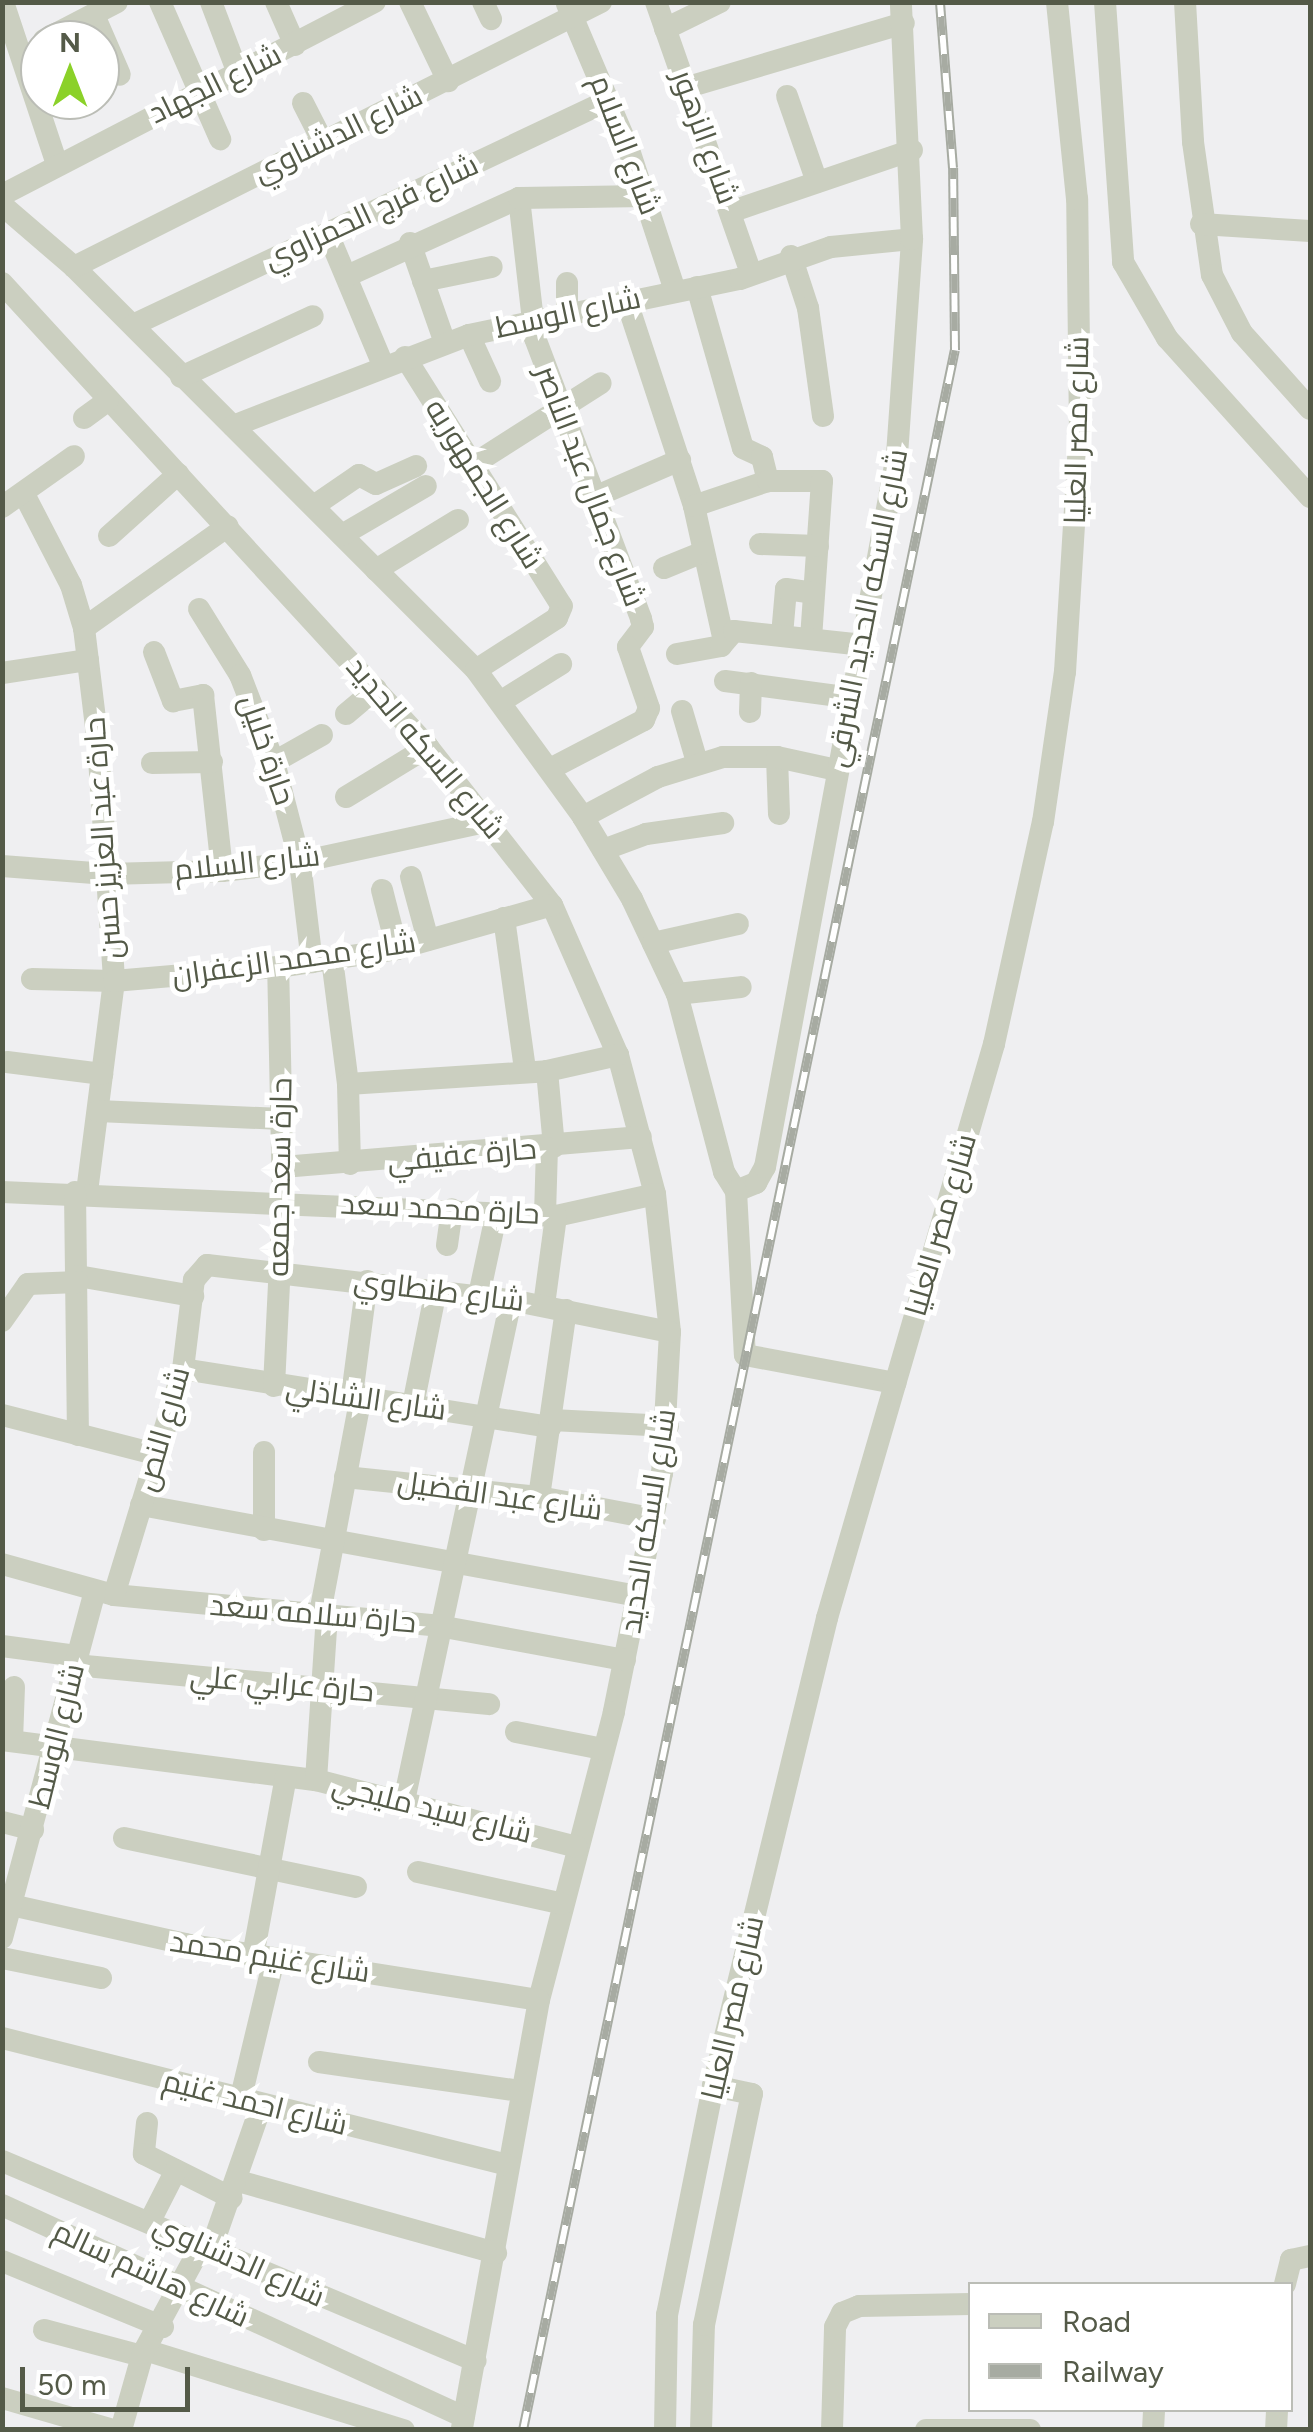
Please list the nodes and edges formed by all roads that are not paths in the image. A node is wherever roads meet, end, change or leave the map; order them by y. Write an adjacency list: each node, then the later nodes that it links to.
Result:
1 (117, 2): 16 (street)
2 (160, 2): 24 (street)
3 (211, 2): 21 (street)
4 (276, 2): 19 (street)
5 (374, 2): 13 (street, شارع الجهاد)
6 (410, 2): 22 (street)
7 (602, 2): 14 (street, شارع الدشناوي)
8 (656, 2): 18 (street, شارع الزهور)
9 (720, 2): 18 (street)
10 (1056, 2): 46 (street, شارع مصر العليا)
11 (1105, 2): 45 (street)
12 (1186, 2): 39 (street)
13 (347, 9): 19 (street, شارع الجهاد)
14 (570, 10): 22 (street, شارع الدشناوي); 26 (street, شارع السلام)
15 (4, 11): 20 (street)
16 (87, 12)
17 (903, 13): 23 (street); 30 (street, شارع السكه الحديد الشرقي)
18 (665, 29): 23 (street, شارع الزهور)
19 (295, 44): 21 (street, شارع الجهاد)
20 (18, 53): 31 (street)
21 (238, 74): 24 (street, شارع الجهاد)
22 (448, 81): 29 (street, شارع الدشناوي)
23 (688, 87): 37 (street, شارع الزهور)
24 (201, 90): 28 (street); 31 (street, شارع الجهاد)
25 (787, 96): 32 (street)
26 (609, 100): 34 (street, شارع السلام); 41 (street, شارع فرج الحمزاوي)
27 (304, 103): 29 (street)
28 (220, 139)
29 (323, 142): 47 (street, شارع الدشناوي)
30 (912, 150): 32 (street); 42 (street, شارع السكه الحديد الشرقي)
31 (57, 164): 33 (street, شارع الجهاد)
32 (818, 182): 37 (street)
33 (2, 195)
34 (646, 196): 35 (street); 54 (street, شارع السلام)
35 (519, 198): 43 (street); 59 (street, شارع جمال عبد الناصر)
36 (2, 205): 47 (street)
37 (733, 211): 49 (street, شارع الزهور)
38 (1310, 216): 40 (street)
39 (1201, 224): 40 (street); 69 (street)
40 (1310, 232)
41 (328, 234): 50 (street, شارع الجمهوريه); 60 (street, شارع فرج الحمزاوي)
42 (912, 239): 44 (street, شارع الوسط); 99 (street, شارع السكه الحديد الشرقي)
43 (410, 243): 50 (street); 51 (street)
44 (791, 256): 49 (street, شارع الوسط); 70 (street)
45 (1123, 262): 46 (street); 79 (street)
46 (1078, 264): 179 (street, شارع مصر العليا)
47 (74, 266): 60 (street)
48 (492, 267): 51 (street)
49 (751, 273): 54 (street, شارع الوسط)
50 (347, 276): 63 (street, شارع الجمهوريه)
51 (422, 281): 62 (street)
52 (2, 283): 56 (street, شارع السكه الحديد)
53 (568, 283): 57 (street)
54 (686, 289): 55 (street, شارع الوسط); 77 (street, شارع السلام)
55 (626, 299): 57 (street, شارع الوسط); 74 (street)
56 (10, 307): 67 (street, شارع السكه الحديد)
57 (568, 311): 59 (street, شارع الوسط)
58 (313, 316): 64 (street)
59 (531, 318): 61 (street, شارع الوسط); 68 (street, شارع جمال عبد الناصر)
60 (133, 325): 64 (street)
61 (469, 335): 62 (street, شارع الوسط); 65 (street)
62 (445, 342): 63 (street, شارع الوسط)
63 (394, 361): 72 (street, شارع الوسط); 75 (street, شارع الجمهوريه)
64 (181, 377): 72 (street)
65 (490, 381)
66 (601, 383): 68 (street)
67 (107, 401): 71 (street); 76 (street, شارع السكه الحديد)
68 (558, 406): 75 (street); 80 (street, شارع جمال عبد الناصر)
69 (1310, 409)
70 (823, 416)
71 (84, 418)
72 (233, 426): 82 (street)
73 (74, 456): 78 (street)
74 (680, 460): 80 (street); 83 (street)
75 (469, 467): 104 (street, شارع الجمهوريه)
76 (178, 474): 85 (street, شارع السكه الحديد); 87 (street)
77 (768, 482): 83 (street); 89 (street)
78 (25, 496): 81 (street); 95 (street, حارة عبد العزيز حسن)
79 (1310, 497)
80 (592, 498): 121 (street, شارع جمال عبد الناصر)
81 (2, 506)
82 (314, 506): 86 (street); 86 (street)
83 (694, 506): 90 (street)
84 (458, 520): 92 (street)
85 (228, 526): 95 (street); 108 (street, شارع السكه الحديد)
86 (342, 535): 92 (street)
87 (109, 536)
88 (760, 544): 89 (street)
89 (818, 546): 93 (street)
90 (703, 552): 91 (street); 98 (street)
91 (664, 568)
92 (376, 570): 104 (street)
93 (813, 594): 96 (street); 97 (street)
94 (199, 609): 118 (street, حارة خليل)
95 (84, 628): 102 (street, حارة عبد العزيز حسن)
96 (782, 635): 97 (street); 98 (street)
97 (811, 639): 99 (street)
98 (724, 641): 101 (street)
99 (862, 645): 109 (street, شارع السكه الحديد الشرقي)
100 (154, 652): 117 (street)
101 (676, 654)
102 (88, 660): 105 (street); 132 (street, حارة عبد العزيز حسن)
103 (561, 664): 110 (street)
104 (476, 670): 110 (street)
105 (2, 674)
106 (726, 681): 107 (street)
107 (750, 683): 109 (street); 112 (street)
108 (376, 688): 113 (street); 115 (street, شارع السكه الحديد)
109 (852, 698): 122 (street, شارع السكه الحديد الشرقي)
110 (500, 702): 121 (street)
111 (682, 711): 119 (street)
112 (750, 712)
113 (346, 714)
114 (322, 735): 118 (street)
115 (428, 747): 123 (street); 126 (street, شارع السكه الحديد)
116 (777, 758): 119 (street); 122 (street); 124 (street)
117 (212, 762): 120 (street); 131 (street)
118 (274, 762): 129 (street, حارة خليل)
119 (698, 762): 125 (street)
120 (152, 763)
121 (550, 770): 125 (street)
122 (837, 770): 158 (street, شارع السكه الحديد الشرقي)
123 (346, 798)
124 (779, 814)
125 (583, 817): 128 (street)
126 (489, 821): 129 (street, شارع السلام); 135 (street, شارع السكه الحديد)
127 (722, 823): 128 (street)
128 (604, 850): 139 (street)
129 (300, 862): 131 (street, شارع السلام); 141 (street, حارة خليل)
130 (2, 866): 132 (street, شارع السلام)
131 (222, 871): 132 (street, شارع السلام)
132 (107, 874): 144 (street, حارة عبد العزيز حسن)
133 (411, 877): 138 (street)
134 (382, 890): 140 (street)
135 (552, 905): 136 (street, شارع محمد الزعفران); 147 (street, شارع السكه الحديد)
136 (504, 918): 138 (street, شارع محمد الزعفران); 149 (street)
137 (738, 924): 139 (street)
138 (428, 940): 140 (street, شارع محمد الزعفران)
139 (653, 943): 146 (street)
140 (397, 949): 141 (street, شارع محمد الزعفران)
141 (322, 960): 142 (street, شارع محمد الزعفران); 151 (street, حارة خليل)
142 (278, 967): 144 (street, شارع محمد الزعفران); 153 (street, حارة سعد جمعه)
143 (32, 979): 144 (street, شارع محمد الزعفران)
144 (114, 981): 150 (street, حارة عبد العزيز حسن)
145 (742, 987): 146 (street)
146 (677, 994): 158 (street)
147 (618, 1055): 149 (street); 154 (street, شارع السكه الحديد)
148 (8, 1062): 150 (street)
149 (536, 1071): 151 (street); 155 (street)
150 (102, 1074): 152 (street, حارة عبد العزيز حسن)
151 (348, 1084): 156 (street, حارة خليل)
152 (98, 1111): 153 (street); 160 (street, حارة عبد العزيز حسن)
153 (283, 1120): 157 (street, حارة سعد جمعه)
154 (641, 1138): 155 (street, حارة عفيفي); 161 (street, شارع السكه الحديد)
155 (550, 1148): 156 (street, حارة عفيفي); 165 (street)
156 (350, 1164): 157 (street, حارة عفيفي)
157 (283, 1167): 162 (street, حارة سعد جمعه)
158 (736, 1190): 179 (street)
159 (2, 1192): 160 (street, حارة محمد سعد)
160 (81, 1192): 162 (street, حارة محمد سعد); 169 (street, حارة عبد العزيز حسن)
161 (655, 1194): 165 (street, حارة محمد سعد); 177 (street, شارع السكه الحديد)
162 (283, 1199): 163 (street, حارة محمد سعد); 168 (street, حارة سعد جمعه)
163 (452, 1209): 164 (street, حارة محمد سعد); 166 (street)
164 (497, 1211): 165 (street, حارة محمد سعد); 173 (street)
165 (550, 1215): 175 (street)
166 (447, 1245)
167 (206, 1265): 168 (street, شارع طنطاوي); 172 (street, شارع النص)
168 (280, 1272): 170 (street, شارع طنطاوي); 180 (street, حارة سعد جمعه)
169 (78, 1279): 172 (street); 176 (street); 187 (street, حارة عبد العزيز حسن)
170 (367, 1281): 171 (street, شارع طنطاوي); 181 (street)
171 (436, 1290): 173 (street, شارع طنطاوي); 182 (street)
172 (192, 1296): 178 (street, شارع النص)
173 (480, 1296): 174 (street, شارع طنطاوي)
174 (511, 1300): 175 (street, شارع طنطاوي); 184 (street)
175 (555, 1308): 177 (street, شارع طنطاوي); 185 (street)
176 (2, 1321)
177 (670, 1332): 186 (street, شارع السكه الحديد)
178 (183, 1369): 180 (street, شارع الشاذلي); 189 (street, شارع النص)
179 (895, 1383): 233 (street, شارع مصر العليا)
180 (274, 1386): 181 (street, شارع الشاذلي)
181 (356, 1396): 182 (street, شارع الشاذلي); 190 (street)
182 (413, 1406): 184 (street, شارع الشاذلي)
183 (2, 1415): 187 (street)
184 (483, 1417): 185 (street, شارع الشاذلي); 191 (street)
185 (551, 1424): 186 (street, شارع الشاذلي); 192 (street)
186 (668, 1426): 194 (street, شارع السكه الحديد)
187 (78, 1435): 189 (street)
188 (264, 1452): 195 (street)
189 (159, 1455): 193 (street, شارع النص)
190 (345, 1477): 191 (street, شارع عبد الفضيل); 196 (street)
191 (468, 1490): 192 (street, شارع عبد الفضيل); 197 (street)
192 (539, 1497): 194 (street, شارع عبد الفضيل)
193 (141, 1506): 195 (street); 199 (street, شارع النص)
194 (655, 1519): 200 (street, شارع السكه الحديد)
195 (264, 1530): 196 (street)
196 (332, 1544): 197 (street); 201 (street)
197 (453, 1561): 200 (street); 202 (street)
198 (2, 1564): 199 (street, حارة سلامه سعد)
199 (104, 1594): 201 (street, حارة سلامه سعد); 204 (street, شارع الوسط)
200 (638, 1596): 205 (street, شارع السكه الحديد)
201 (323, 1613): 202 (street, حارة سلامه سعد); 206 (street)
202 (439, 1626): 205 (street, حارة سلامه سعد); 208 (street)
203 (2, 1646): 204 (street, حارة عرابي علي)
204 (76, 1660): 206 (street, حارة عرابي علي); 212 (street, شارع الوسط)
205 (624, 1660): 213 (street, شارع السكه الحديد)
206 (322, 1685): 208 (street, حارة عرابي علي); 215 (street)
207 (14, 1687): 211 (street)
208 (424, 1698): 209 (street, حارة عرابي علي); 216 (street)
209 (490, 1704)
210 (516, 1732): 213 (street)
211 (7, 1740): 212 (street, شارع سيد مليجي)
212 (54, 1746): 214 (street, شارع سيد مليجي); 218 (street, شارع الوسط)
213 (604, 1749): 220 (street, شارع السكه الحديد)
214 (286, 1777): 215 (street, شارع سيد مليجي); 221 (street)
215 (316, 1780): 216 (street, شارع سيد مليجي)
216 (404, 1801): 220 (street, شارع سيد مليجي)
217 (2, 1822): 218 (street)
218 (33, 1830): 225 (street, شارع الوسط)
219 (124, 1838): 221 (street)
220 (577, 1847): 224 (street, شارع السكه الحديد)
221 (270, 1869): 223 (street); 228 (street)
222 (418, 1872): 224 (street)
223 (356, 1887)
224 (563, 1904): 230 (street, شارع السكه الحديد)
225 (8, 1905): 226 (street, شارع الوسط); 228 (street, شارع غنيم محمد)
226 (2, 1938)
227 (2, 1958): 229 (street)
228 (264, 1958): 230 (street, شارع غنيم محمد); 235 (street)
229 (101, 1978)
230 (540, 2000): 234 (street, شارع السكه الحديد)
231 (2, 2038): 235 (street, شارع احمد غنيم)
232 (320, 2062): 234 (street)
233 (713, 2086): 260 (street, شارع مصر العليا); 261 (street, شارع مصر العليا)
234 (520, 2092): 238 (street, شارع السكه الحديد)
235 (251, 2104): 238 (street, شارع احمد غنيم); 240 (street)
236 (147, 2123): 239 (street)
237 (2, 2162): 242 (street, شارع الدشناوي)
238 (508, 2165): 244 (street, شارع السكه الحديد)
239 (176, 2170): 240 (street); 242 (street)
240 (235, 2189): 243 (street); 244 (street)
241 (2, 2205): 248 (street, شارع هاشم سالم)
242 (150, 2221): 243 (street, شارع الدشناوي)
243 (205, 2250): 248 (street); 253 (street, شارع الدشناوي)
244 (496, 2254): 253 (street, شارع السكه الحديد)
245 (1310, 2256): 247 (street)
246 (2, 2261): 250 (street)
247 (1286, 2282)
248 (182, 2289): 250 (street); 256 (street, شارع هاشم سالم)
249 (968, 2304): 262 (street)
250 (163, 2326): 252 (street)
251 (44, 2330): 252 (street)
252 (144, 2353): 258 (street); 259 (street)
253 (476, 2360): 256 (street, شارع السكه الحديد)
254 (2, 2398): 255 (street)
255 (56, 2422): 257 (street)
256 (463, 2424)
257 (112, 2430)
258 (121, 2430)
259 (404, 2430)
260 (665, 2430)
261 (701, 2430)
262 (832, 2430)
263 (926, 2430): 264 (street)
264 (1030, 2430)

